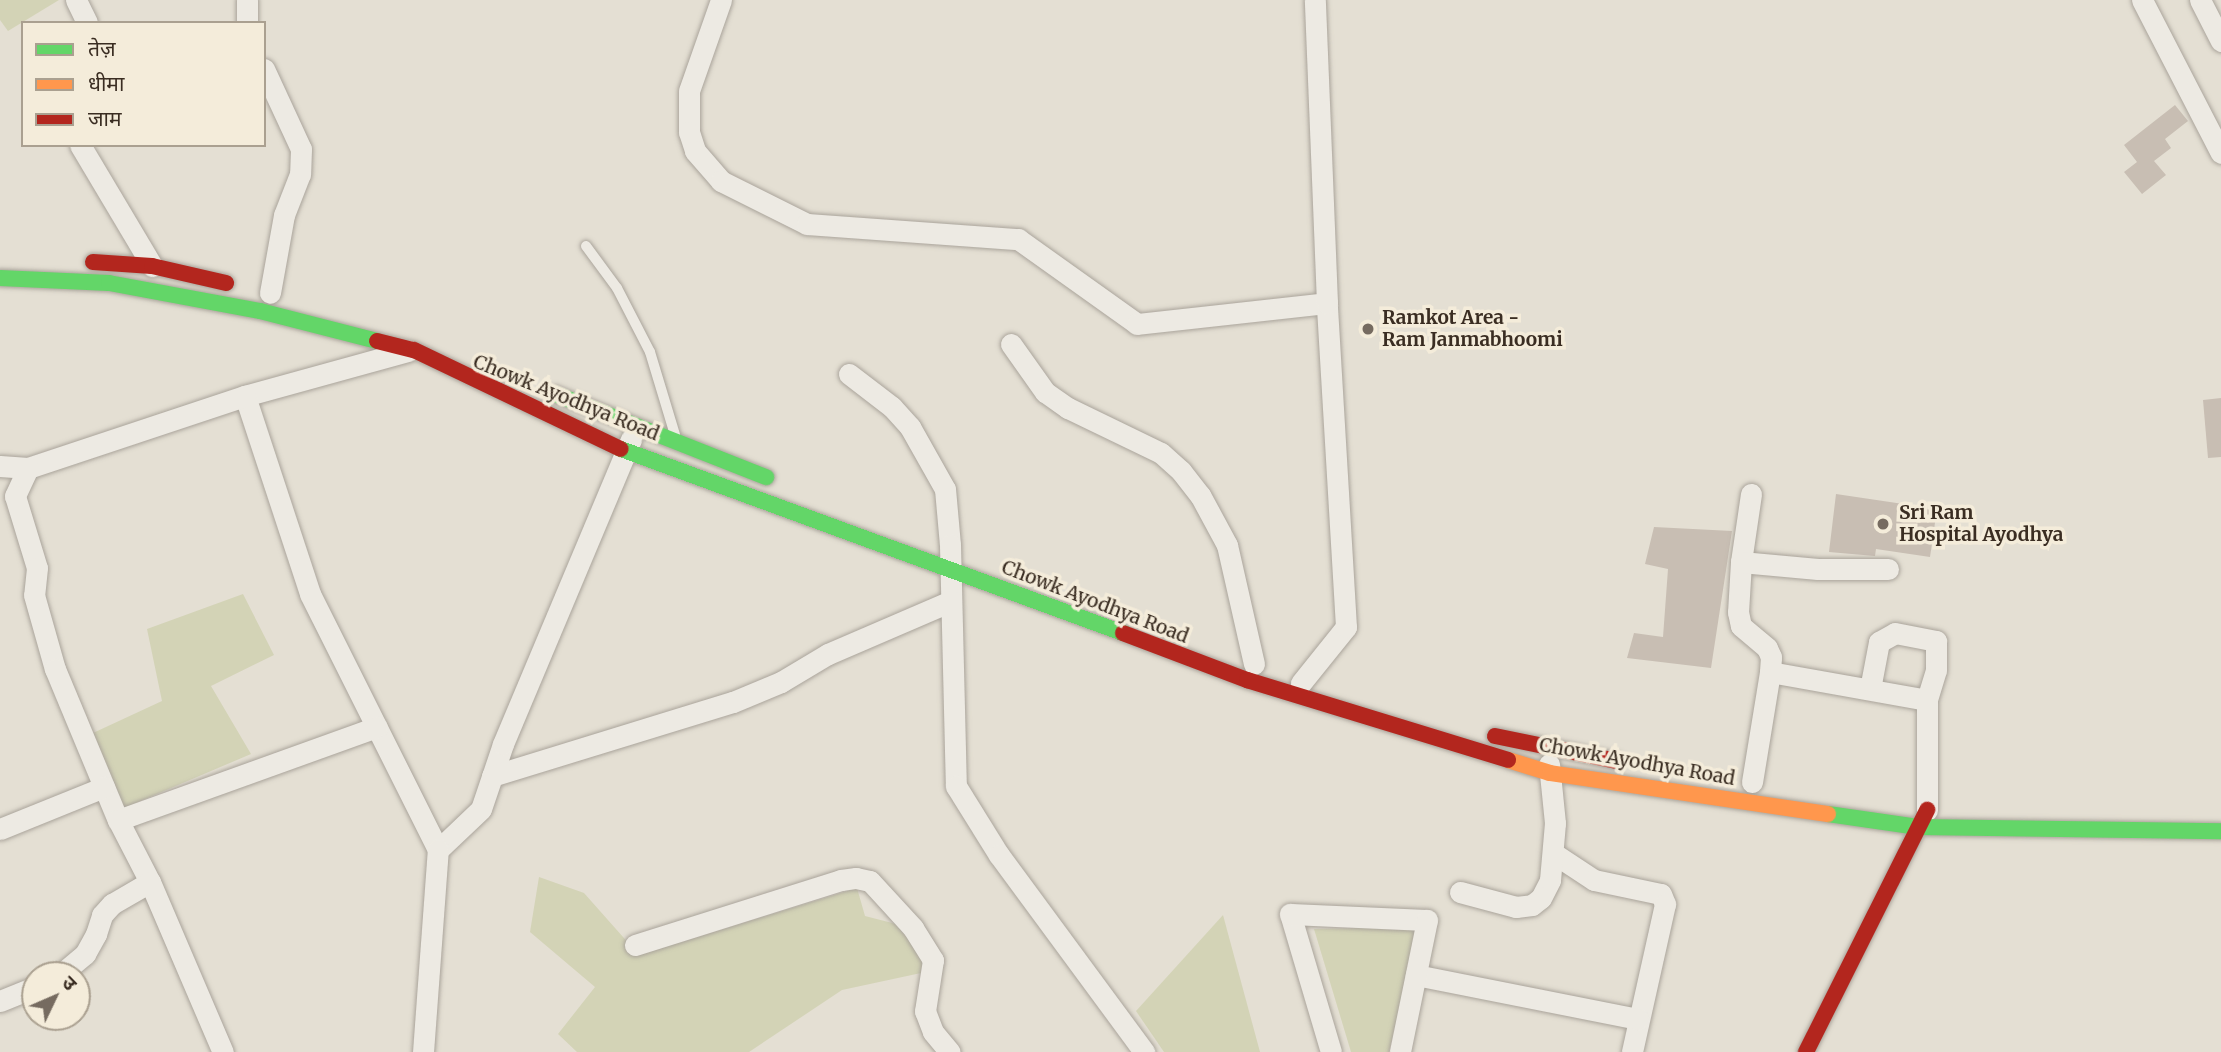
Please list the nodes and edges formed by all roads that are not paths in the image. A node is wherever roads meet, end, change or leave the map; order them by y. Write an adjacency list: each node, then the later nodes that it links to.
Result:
1 (76, 0): 7 (street)
2 (247, 0): 8 (street)
3 (721, 0): 18 (street)
4 (1315, 0): 18 (street)
5 (2142, 0): 12 (street)
6 (2200, 0): 9 (street)
7 (86, 21)
8 (247, 21)
9 (2221, 41)
10 (266, 73): 17 (street)
11 (81, 147): 15 (street)
12 (2221, 153)
13 (586, 246): 28 (lane)
14 (83, 261): 15 (main road)
15 (152, 266): 17 (main road)
16 (0, 278): 22 (main road)
17 (264, 291)
18 (1328, 303): 41 (street)
19 (334, 313): 20 (main road, Chowk Ayodhya Road)
20 (435, 344): 22 (street); 23 (main road, Chowk Ayodhya Road)
21 (1011, 344): 39 (street)
22 (414, 350): 26 (street); 29 (main road)
23 (485, 365)
24 (849, 374): 35 (street)
25 (535, 386): 27 (main road, Chowk Ayodhya Road)
26 (244, 397): 31 (street); 44 (street)
27 (636, 428): 28 (main road, Chowk Ayodhya Road); 29 (street)
28 (678, 444): 32 (main road, Chowk Ayodhya Road)
29 (626, 451): 35 (main road); 48 (street)
30 (0, 466): 31 (street)
31 (28, 468): 34 (street)
32 (787, 485)
33 (1751, 494): 36 (street)
34 (7, 500): 50 (street)
35 (951, 551): 38 (street); 47 (main road)
36 (1741, 562): 37 (street); 40 (street)
37 (1888, 569)
38 (951, 601): 48 (street); 68 (street)
39 (1247, 662): 41 (main road, Chowk Ayodhya Road)
40 (1770, 672): 42 (street); 49 (street)
41 (1301, 683): 45 (main road, Chowk Ayodhya Road)
42 (1870, 690): 43 (street); 43 (street)
43 (1927, 699): 51 (street)
44 (377, 727): 52 (street); 55 (street)
45 (1548, 748): 46 (main road, Chowk Ayodhya Road); 47 (street)
46 (1631, 763)
47 (1550, 774): 51 (main road); 56 (street)
48 (492, 776): 55 (street)
49 (1752, 782)
50 (104, 787): 52 (street); 53 (street)
51 (1925, 814): 54 (main road); 72 (main road)
52 (118, 820): 57 (street)
53 (0, 829)
54 (2221, 831)
55 (438, 850): 66 (street)
56 (1553, 853): 58 (street); 64 (street)
57 (150, 882): 60 (street); 65 (street)
58 (1460, 892)
59 (635, 946): 67 (street)
60 (77, 961)
61 (1416, 975): 64 (street); 69 (street); 70 (street)
62 (21, 993): 63 (street)
63 (0, 1001)
64 (1638, 1018): 71 (street)
65 (223, 1052)
66 (423, 1052)
67 (950, 1052)
68 (1144, 1052)
69 (1331, 1052)
70 (1400, 1052)
71 (1632, 1052)
72 (1805, 1052)

